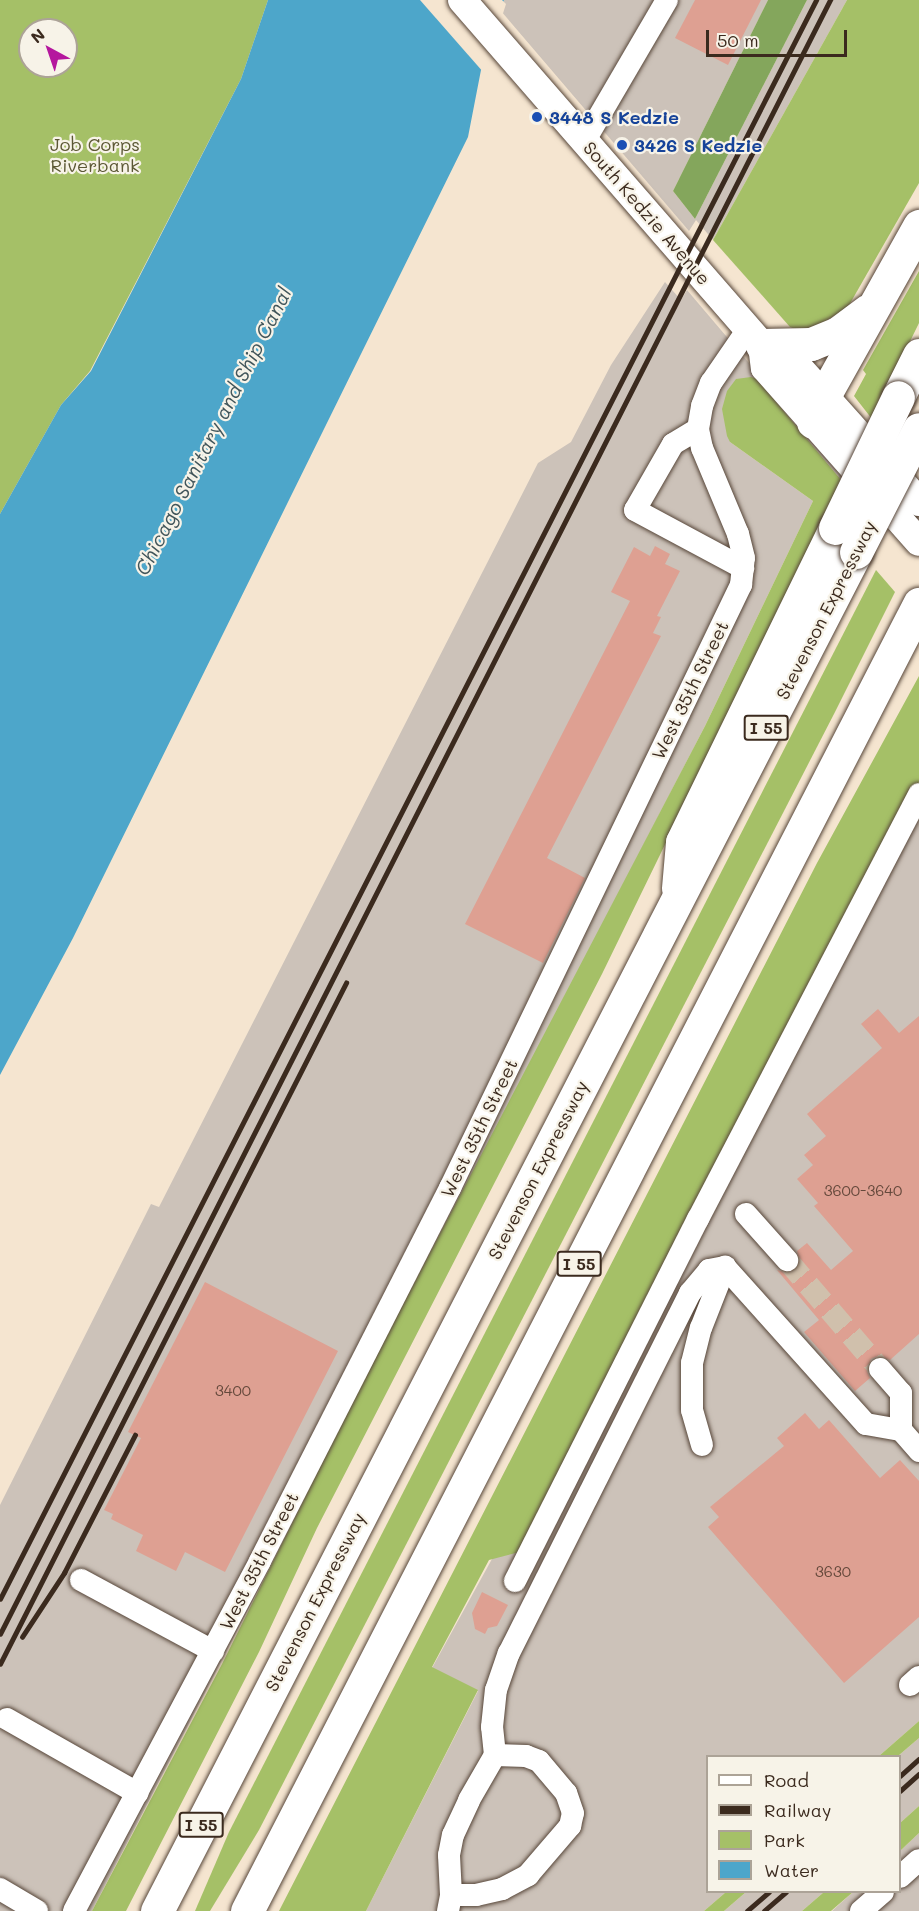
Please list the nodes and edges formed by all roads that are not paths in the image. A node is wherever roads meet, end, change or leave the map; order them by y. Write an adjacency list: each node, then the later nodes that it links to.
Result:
1 (462, 0): 3 (main road, South Kedzie Avenue)
2 (667, 0): 3 (street)
3 (584, 142): 6 (main road, South Kedzie Avenue)
4 (919, 226): 5 (highway)
5 (873, 307): 6 (highway); 8 (highway)
6 (755, 337): 8 (main road, South Kedzie Avenue); 9 (street, West 35th Street)
7 (919, 355): 12 (highway, bridge)
8 (819, 409): 11 (main road, South Kedzie Avenue); 13 (main road, South Kedzie Avenue)
9 (698, 429): 14 (street, West 35th Street); 14 (street)
10 (919, 429): 12 (highway, Stevenson Expressway / I 55, bridge)
11 (919, 502)
12 (845, 540): 37 (highway, Stevenson Expressway / I 55)
13 (919, 542)
14 (743, 568): 26 (street, West 35th Street)
15 (916, 610): 38 (highway, I 55)
16 (919, 794): 25 (street)
17 (746, 1214): 18 (street)
18 (787, 1260)
19 (725, 1267): 21 (street); 22 (street); 28 (street)
20 (880, 1369): 21 (street)
21 (901, 1430): 23 (street)
22 (702, 1445)
23 (919, 1451)
24 (81, 1580): 26 (street)
25 (515, 1581)
26 (213, 1651): 29 (street, West 35th Street)
27 (7, 1719): 29 (street)
28 (495, 1755): 34 (street); 34 (street)
29 (137, 1792): 36 (street, West 35th Street)
30 (919, 1860): 31 (street)
31 (901, 1876)
32 (0, 1889): 35 (street)
33 (883, 1893): 39 (street)
34 (449, 1903)
35 (37, 1911)
36 (74, 1911)
37 (157, 1911)
38 (247, 1911)
39 (861, 1911)

